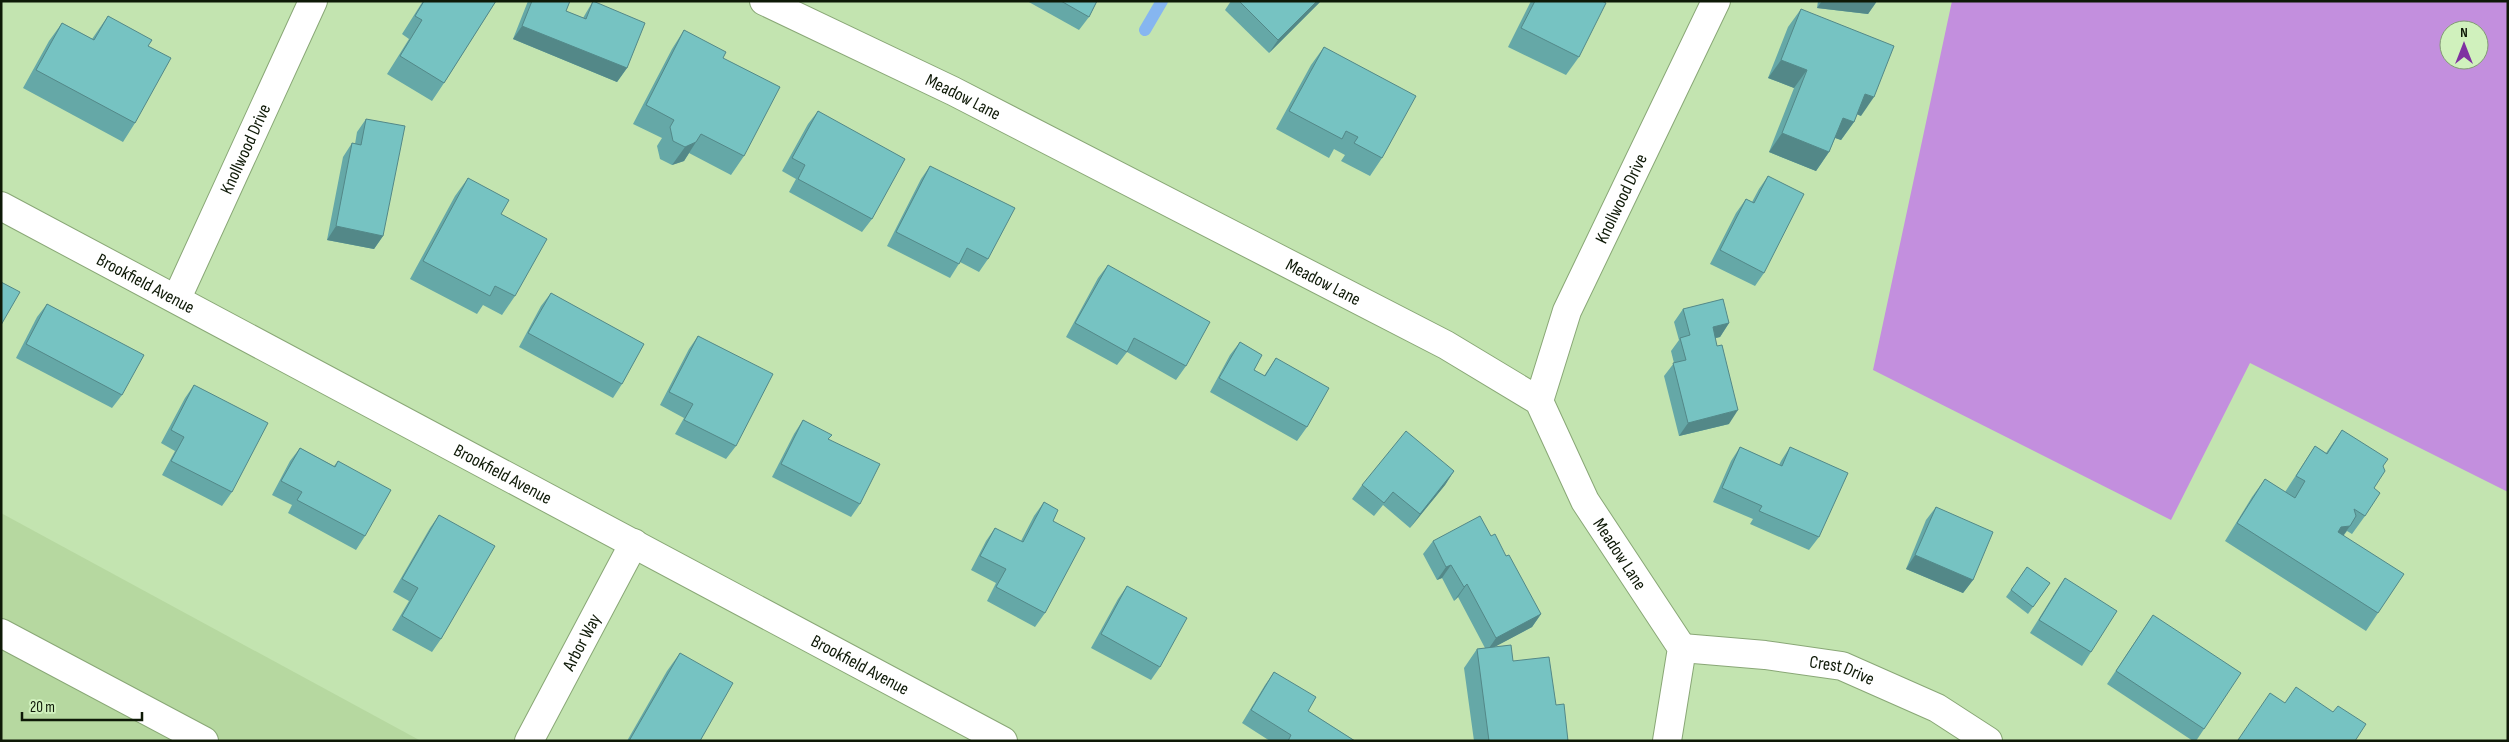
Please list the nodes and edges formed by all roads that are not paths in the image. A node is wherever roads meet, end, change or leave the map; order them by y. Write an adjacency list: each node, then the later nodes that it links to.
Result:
1 (313, 1): 5 (street, Knollwood Drive)
2 (764, 1): 6 (street, Meadow Lane)
3 (1716, 1): 6 (street, Knollwood Drive)
4 (1, 206): 5 (street, Brookfield Avenue)
5 (177, 298): 7 (street, Brookfield Avenue)
6 (1539, 401): 9 (street, Meadow Lane)
7 (634, 543): 11 (street, Arbor Way); 12 (street, Brookfield Avenue)
8 (1, 633): 10 (street)
9 (1682, 648): 13 (street); 14 (street, Crest Drive)
10 (204, 741)
11 (529, 741)
12 (1003, 741)
13 (1667, 741)
14 (1988, 741)

